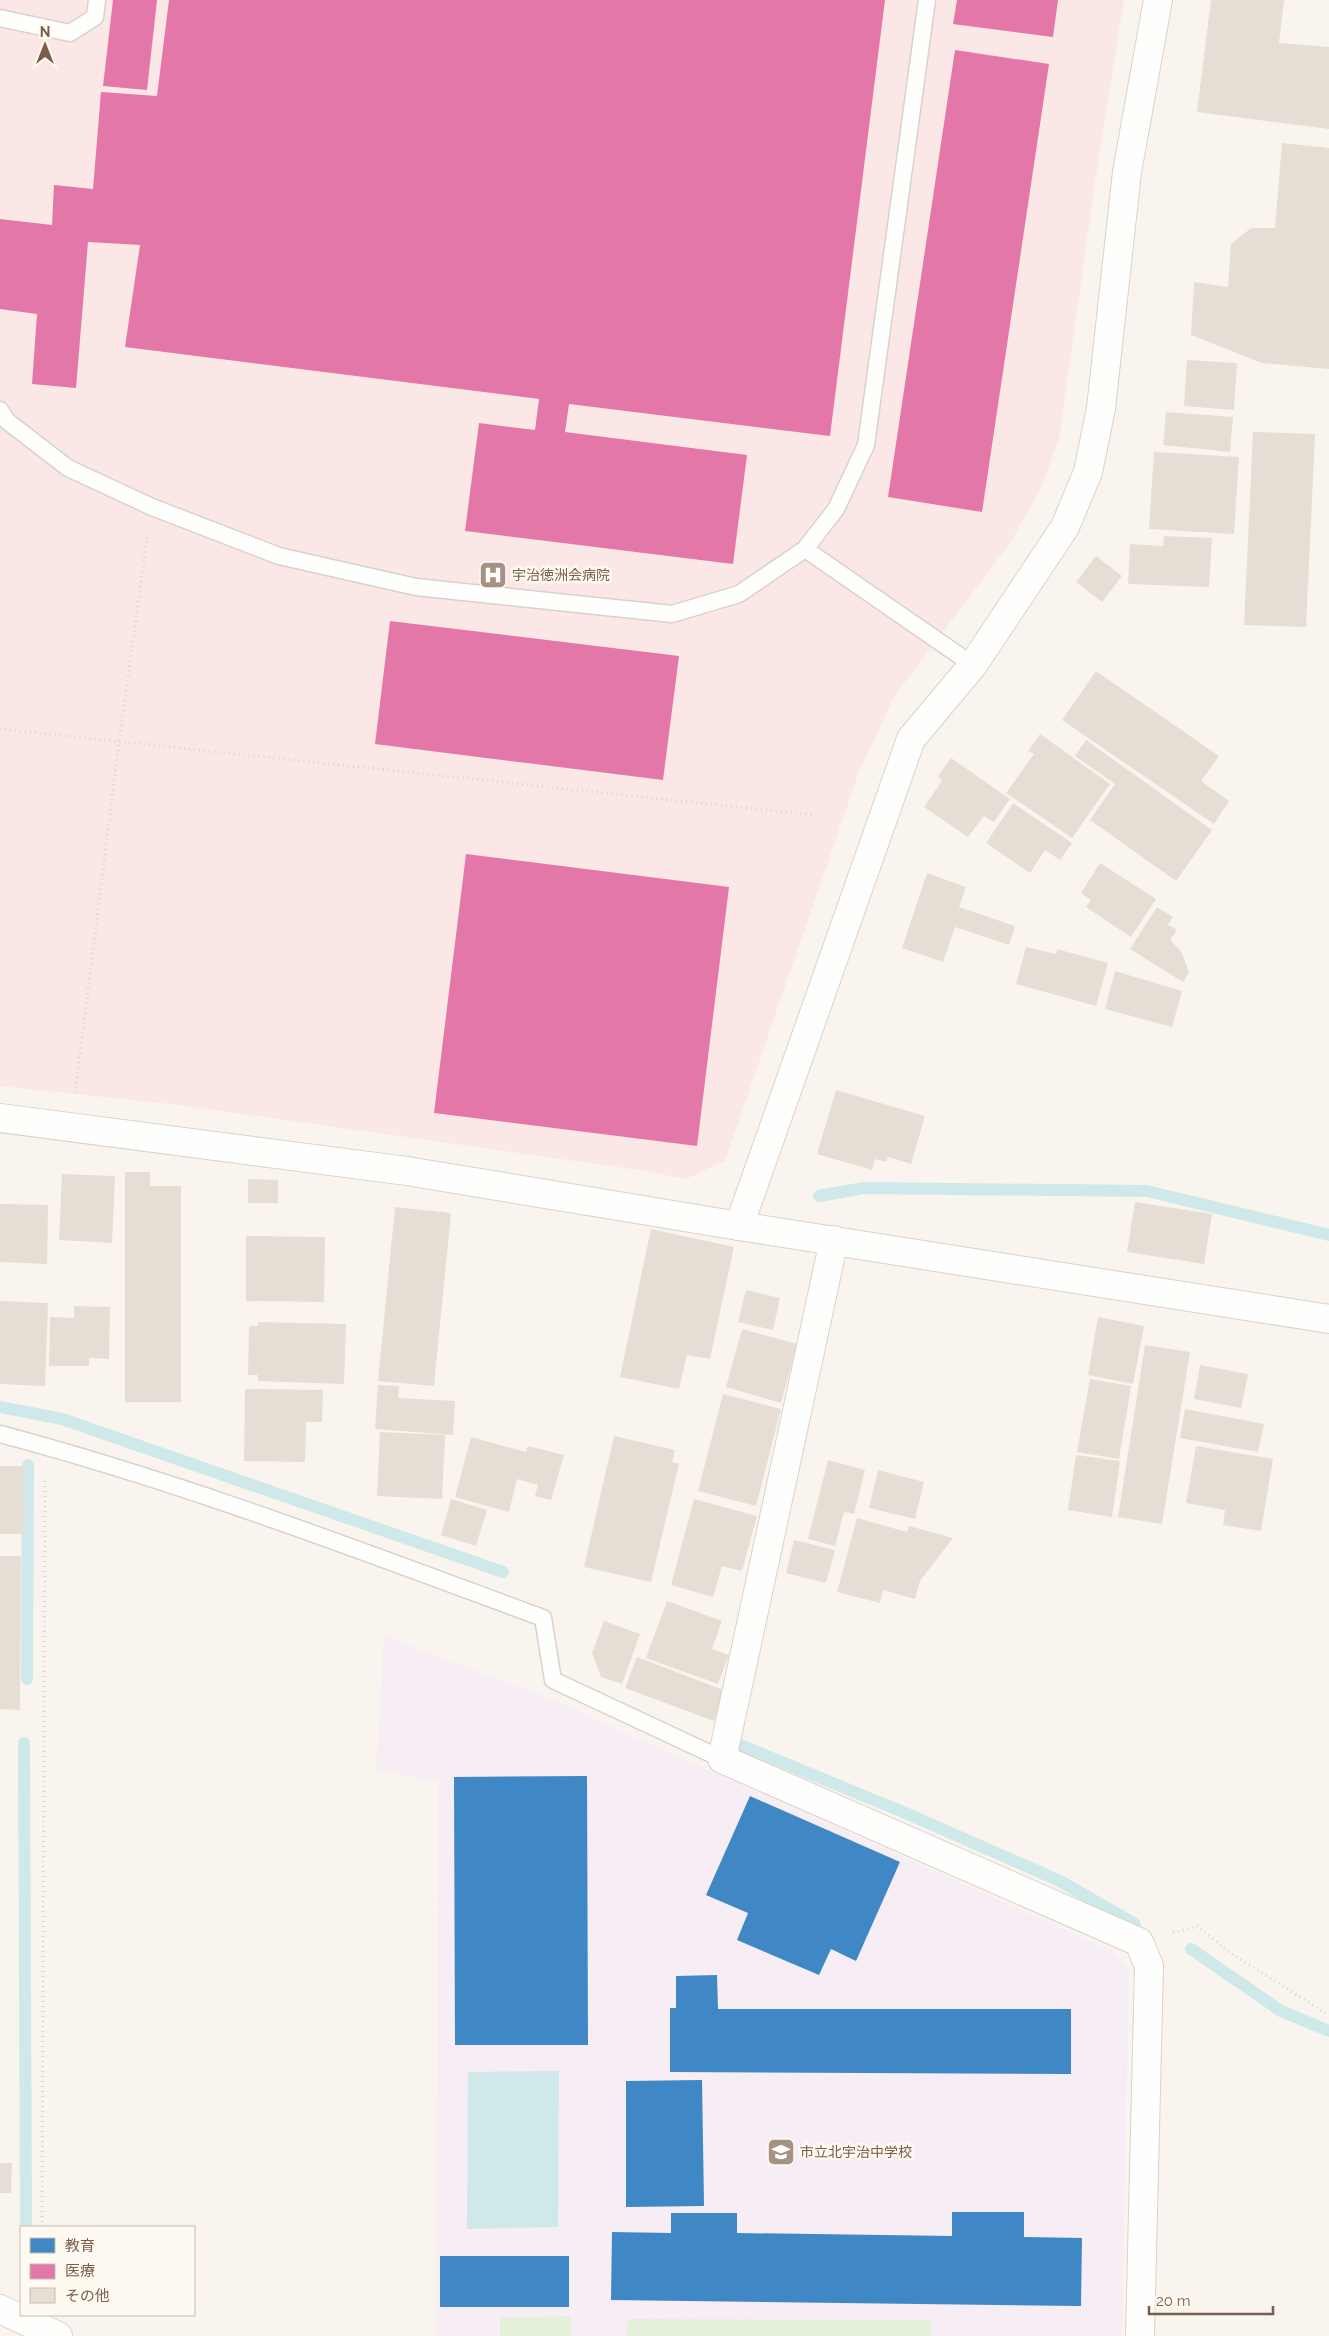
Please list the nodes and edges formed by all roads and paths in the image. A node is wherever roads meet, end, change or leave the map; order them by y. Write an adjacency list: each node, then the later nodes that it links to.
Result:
1 (97, 0): 4 (lane)
2 (927, 0): 7 (lane)
3 (1158, 0): 8 (street)
4 (0, 18)
5 (0, 410): 6 (lane)
6 (152, 507): 7 (lane); 10 (path)
7 (805, 550): 8 (lane)
8 (973, 665): 14 (street)
9 (0, 729): 10 (path)
10 (119, 743): 11 (path); 13 (path)
11 (813, 815)
12 (0, 1118): 13 (street)
13 (70, 1128): 14 (street)
14 (739, 1226): 15 (street)
15 (834, 1240): 16 (street); 19 (street)
16 (1329, 1319)
17 (0, 1434): 18 (lane)
18 (45, 1446): 19 (lane); 22 (path)
19 (722, 1758): 20 (street)
20 (1139, 1942): 21 (path); 23 (street)
21 (1329, 2015)
22 (42, 2226)
23 (1140, 2336)

